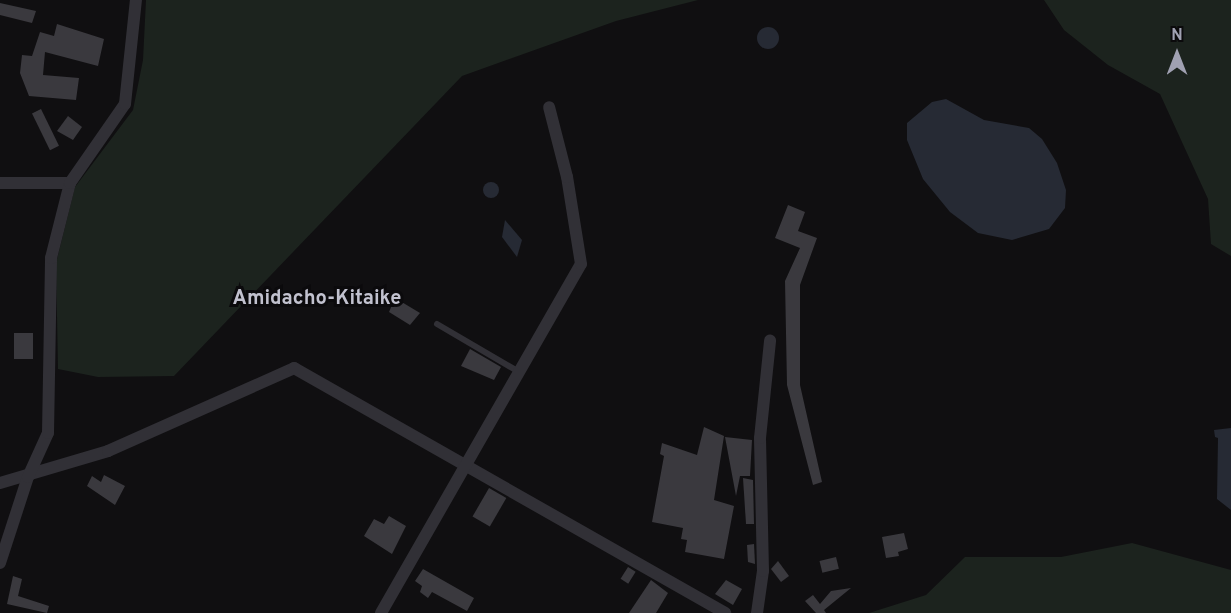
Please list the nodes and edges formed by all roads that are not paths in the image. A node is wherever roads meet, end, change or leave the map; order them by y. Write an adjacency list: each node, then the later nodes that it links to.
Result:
1 (136, 0): 4 (street)
2 (549, 107): 7 (street)
3 (0, 183): 4 (street)
4 (70, 183): 9 (street)
5 (437, 324): 7 (lane)
6 (770, 341): 14 (street)
7 (520, 372): 8 (street)
8 (467, 465): 9 (street); 12 (street); 13 (street)
9 (28, 477): 10 (street); 11 (street)
10 (0, 483)
11 (0, 563)
12 (381, 613)
13 (725, 613)
14 (757, 613)

